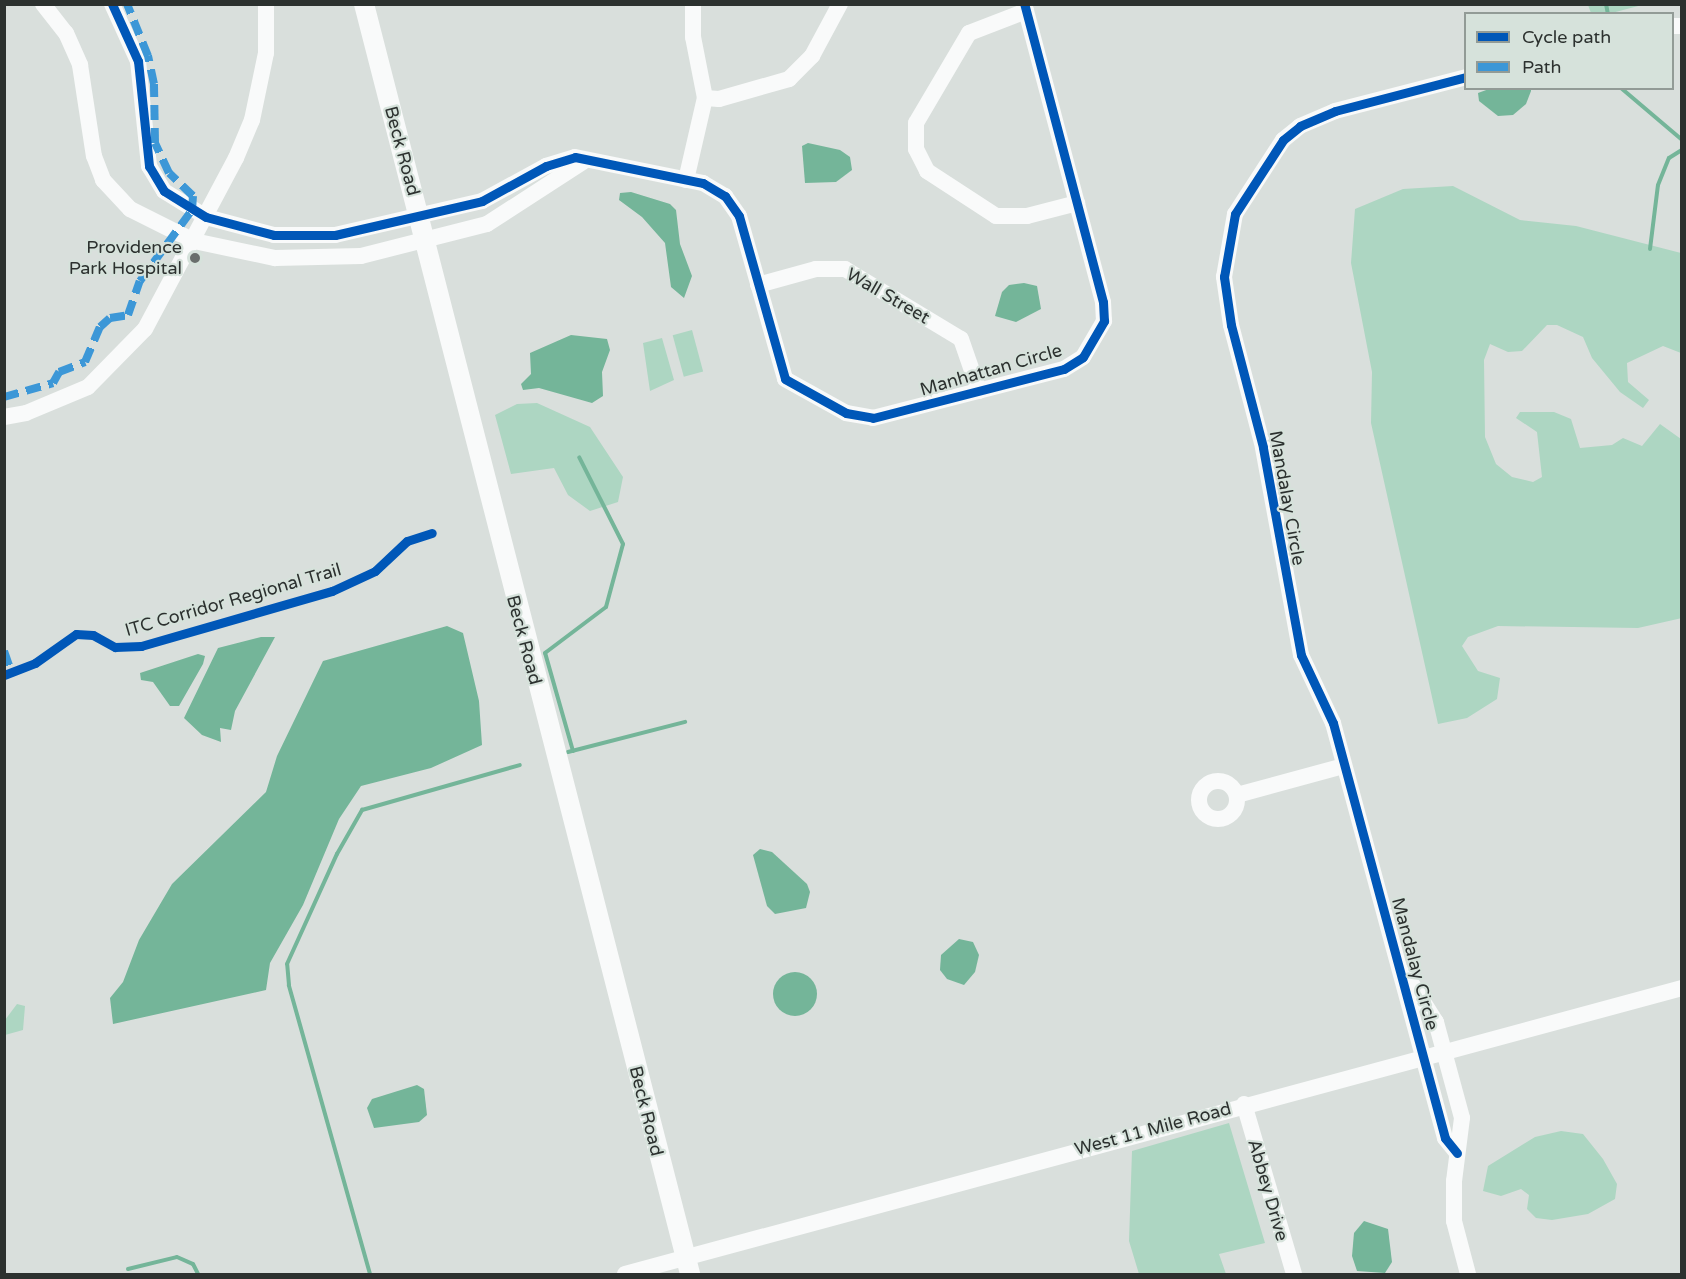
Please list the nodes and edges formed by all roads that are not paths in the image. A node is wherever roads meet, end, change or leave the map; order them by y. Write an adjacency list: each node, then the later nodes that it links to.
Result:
1 (44, 4): 20 (street)
2 (112, 4): 16 (street, Manhattan Circle)
3 (266, 4): 16 (street)
4 (364, 4): 17 (main road, Beck Road)
5 (693, 4): 9 (street)
6 (840, 4): 9 (street)
7 (1025, 8): 15 (street, Manhattan Circle); 15 (street)
8 (1464, 78): 24 (street, Mandalay Circle)
9 (705, 98): 12 (street)
10 (592, 158): 11 (street, Manhattan Circle); 12 (street, Manhattan Circle); 13 (street)
11 (526, 178): 13 (street); 14 (street, Manhattan Circle)
12 (686, 180): 21 (street, Manhattan Circle)
13 (534, 195): 18 (street)
14 (491, 197): 17 (street, Manhattan Circle); 18 (street)
15 (1077, 203): 22 (street, Manhattan Circle)
16 (206, 217): 17 (street, Manhattan Circle); 20 (street)
17 (419, 217): 19 (main road, Beck Road)
18 (499, 219): 19 (street)
19 (425, 239): 20 (street); 32 (main road, Beck Road)
20 (194, 241): 23 (street)
21 (758, 285): 22 (street, Wall Street); 22 (street, Manhattan Circle)
22 (979, 391)
23 (4, 417)
24 (1344, 766): 25 (street); 26 (street, Mandalay Circle)
25 (1237, 795)
26 (1397, 961): 28 (street); 29 (street, Mandalay Circle)
27 (1682, 988): 28 (street, West 11 Mile Road)
28 (1444, 1051): 29 (street, West 11 Mile Road); 31 (street)
29 (1424, 1056): 30 (street, West 11 Mile Road); 31 (street, Mandalay Circle)
30 (1244, 1104): 32 (street, West 11 Mile Road); 34 (street, Abbey Drive)
31 (1457, 1153): 35 (street)
32 (688, 1266): 33 (street, West 11 Mile Road)
33 (625, 1275)
34 (1294, 1275)
35 (1468, 1275)

